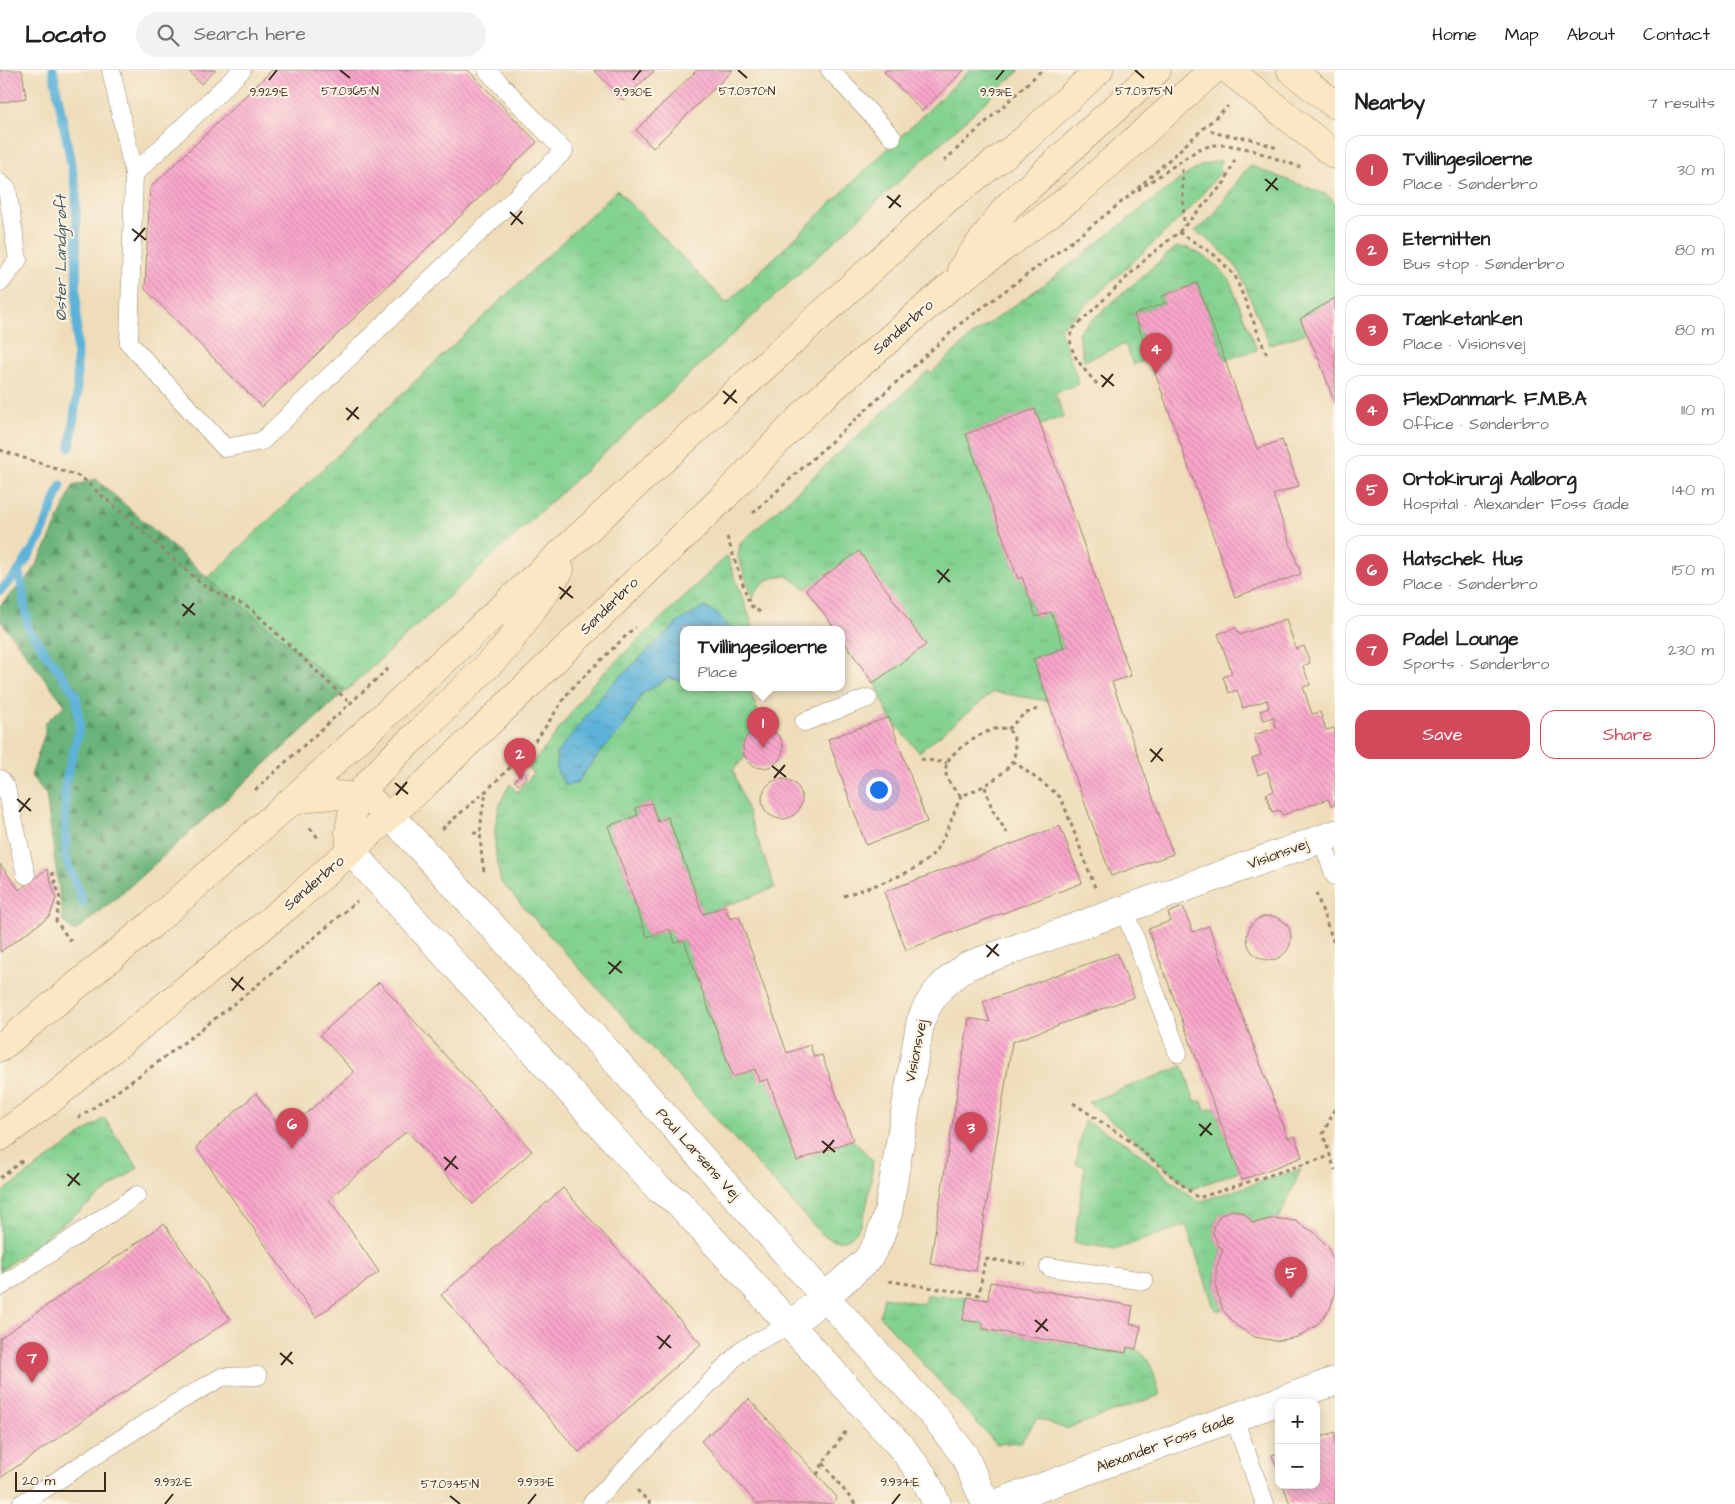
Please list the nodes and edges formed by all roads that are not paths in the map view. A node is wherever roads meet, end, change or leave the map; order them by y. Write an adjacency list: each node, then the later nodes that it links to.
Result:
1 (111, 70): 15 (lane)
2 (242, 70): 15 (lane)
3 (487, 70): 15 (lane)
4 (830, 70): 13 (lane)
5 (1099, 70): 19 (street)
6 (1157, 70): 18 (street)
7 (1213, 70): 18 (street, Sønderbro)
8 (1228, 70): 11 (street)
9 (1251, 70): 11 (street)
10 (1291, 70): 12 (street)
11 (1272, 104): 14 (street)
12 (1335, 106)
13 (892, 137)
14 (1335, 154)
15 (134, 174)
16 (0, 183): 17 (lane)
17 (0, 282)
18 (947, 290): 25 (street, Sønderbro)
19 (594, 524): 23 (street); 24 (street)
20 (868, 698): 21 (lane)
21 (804, 722)
22 (0, 779): 28 (lane)
23 (358, 797): 24 (street); 25 (street); 27 (street)
24 (289, 804): 31 (street)
25 (391, 816): 27 (street, Sønderbro); 38 (street, Poul Larsens Vej)
26 (1328, 836): 29 (lane); 30 (street, Visionsvej)
27 (345, 856): 33 (street, Sønderbro); 39 (street)
28 (26, 874)
29 (1335, 876)
30 (1115, 913): 32 (lane); 38 (street, Visionsvej)
31 (0, 1048)
32 (1178, 1053)
33 (0, 1137)
34 (137, 1195): 37 (lane)
35 (1049, 1267): 36 (lane)
36 (1144, 1281)
37 (0, 1287)
38 (825, 1297): 39 (street, Visionsvej); 47 (street, Poul Larsens Vej)
39 (791, 1324): 45 (lane); 46 (street)
40 (258, 1376): 44 (lane)
41 (1335, 1381): 42 (street, Alexander Foss Gade)
42 (1234, 1418): 43 (lane); 48 (street, Alexander Foss Gade)
43 (1262, 1503)
44 (21, 1504)
45 (591, 1504)
46 (937, 1504)
47 (986, 1504)
48 (995, 1504)

